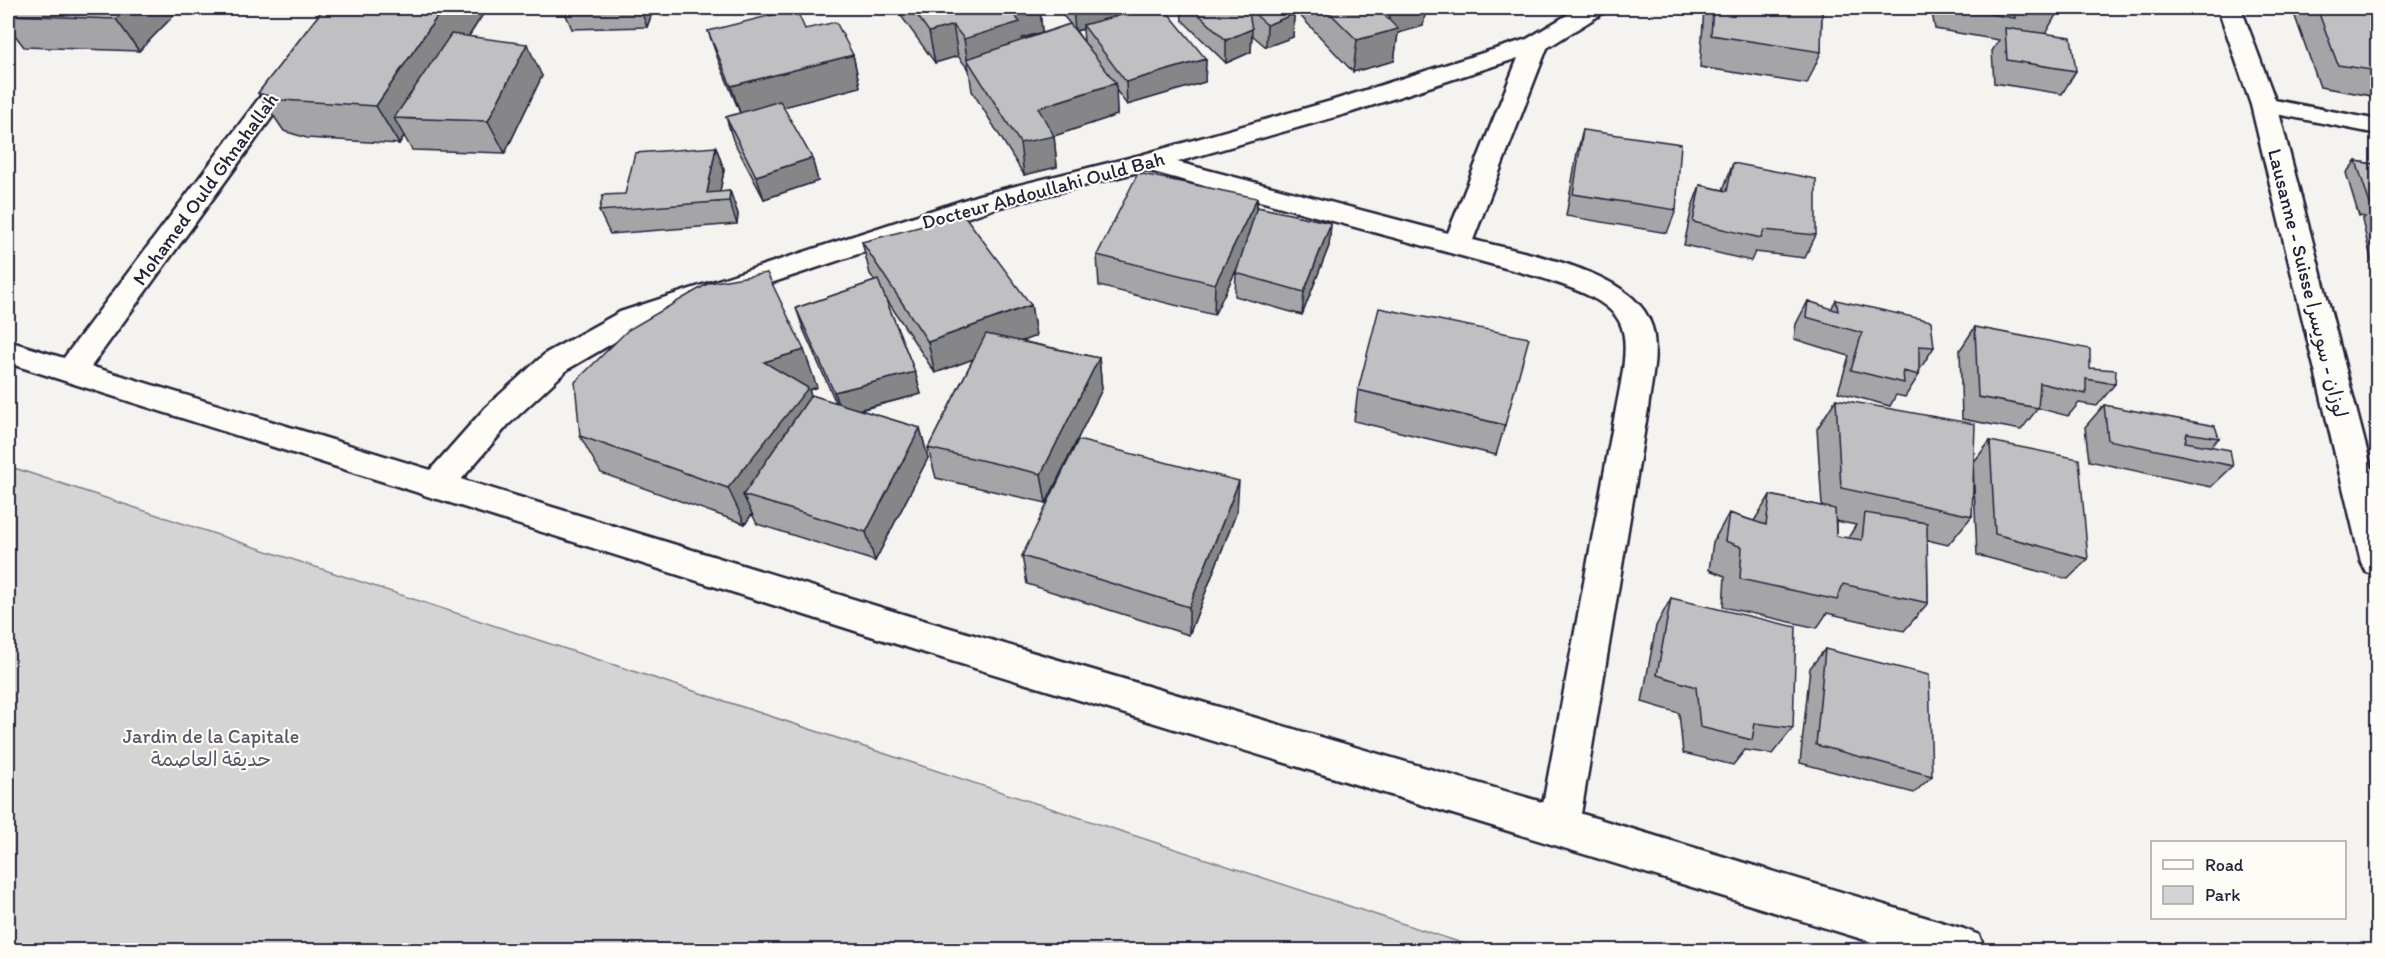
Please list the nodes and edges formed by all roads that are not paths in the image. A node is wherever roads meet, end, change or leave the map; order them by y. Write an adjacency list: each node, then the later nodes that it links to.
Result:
1 (339, 8): 10 (street, Mohamed Ould Ghnahallah)
2 (1595, 8): 4 (street, Docteur Abdoullahi Ould Bah)
3 (2229, 8): 5 (street, Lausanne - Suisse لوزان - سويسرا)
4 (1536, 44): 7 (street, Docteur Abdoullahi Ould Bah); 8 (street)
5 (2264, 105): 6 (lane); 12 (street, Lausanne - Suisse لوزان - سويسرا)
6 (2378, 127)
7 (1145, 162): 8 (street); 11 (street, Docteur Abdoullahi Ould Bah)
8 (1458, 243): 13 (street)
9 (8, 352): 10 (street)
10 (71, 371): 11 (street)
11 (435, 486): 13 (street)
12 (2378, 562)
13 (1559, 826): 14 (street)
14 (1964, 951)

